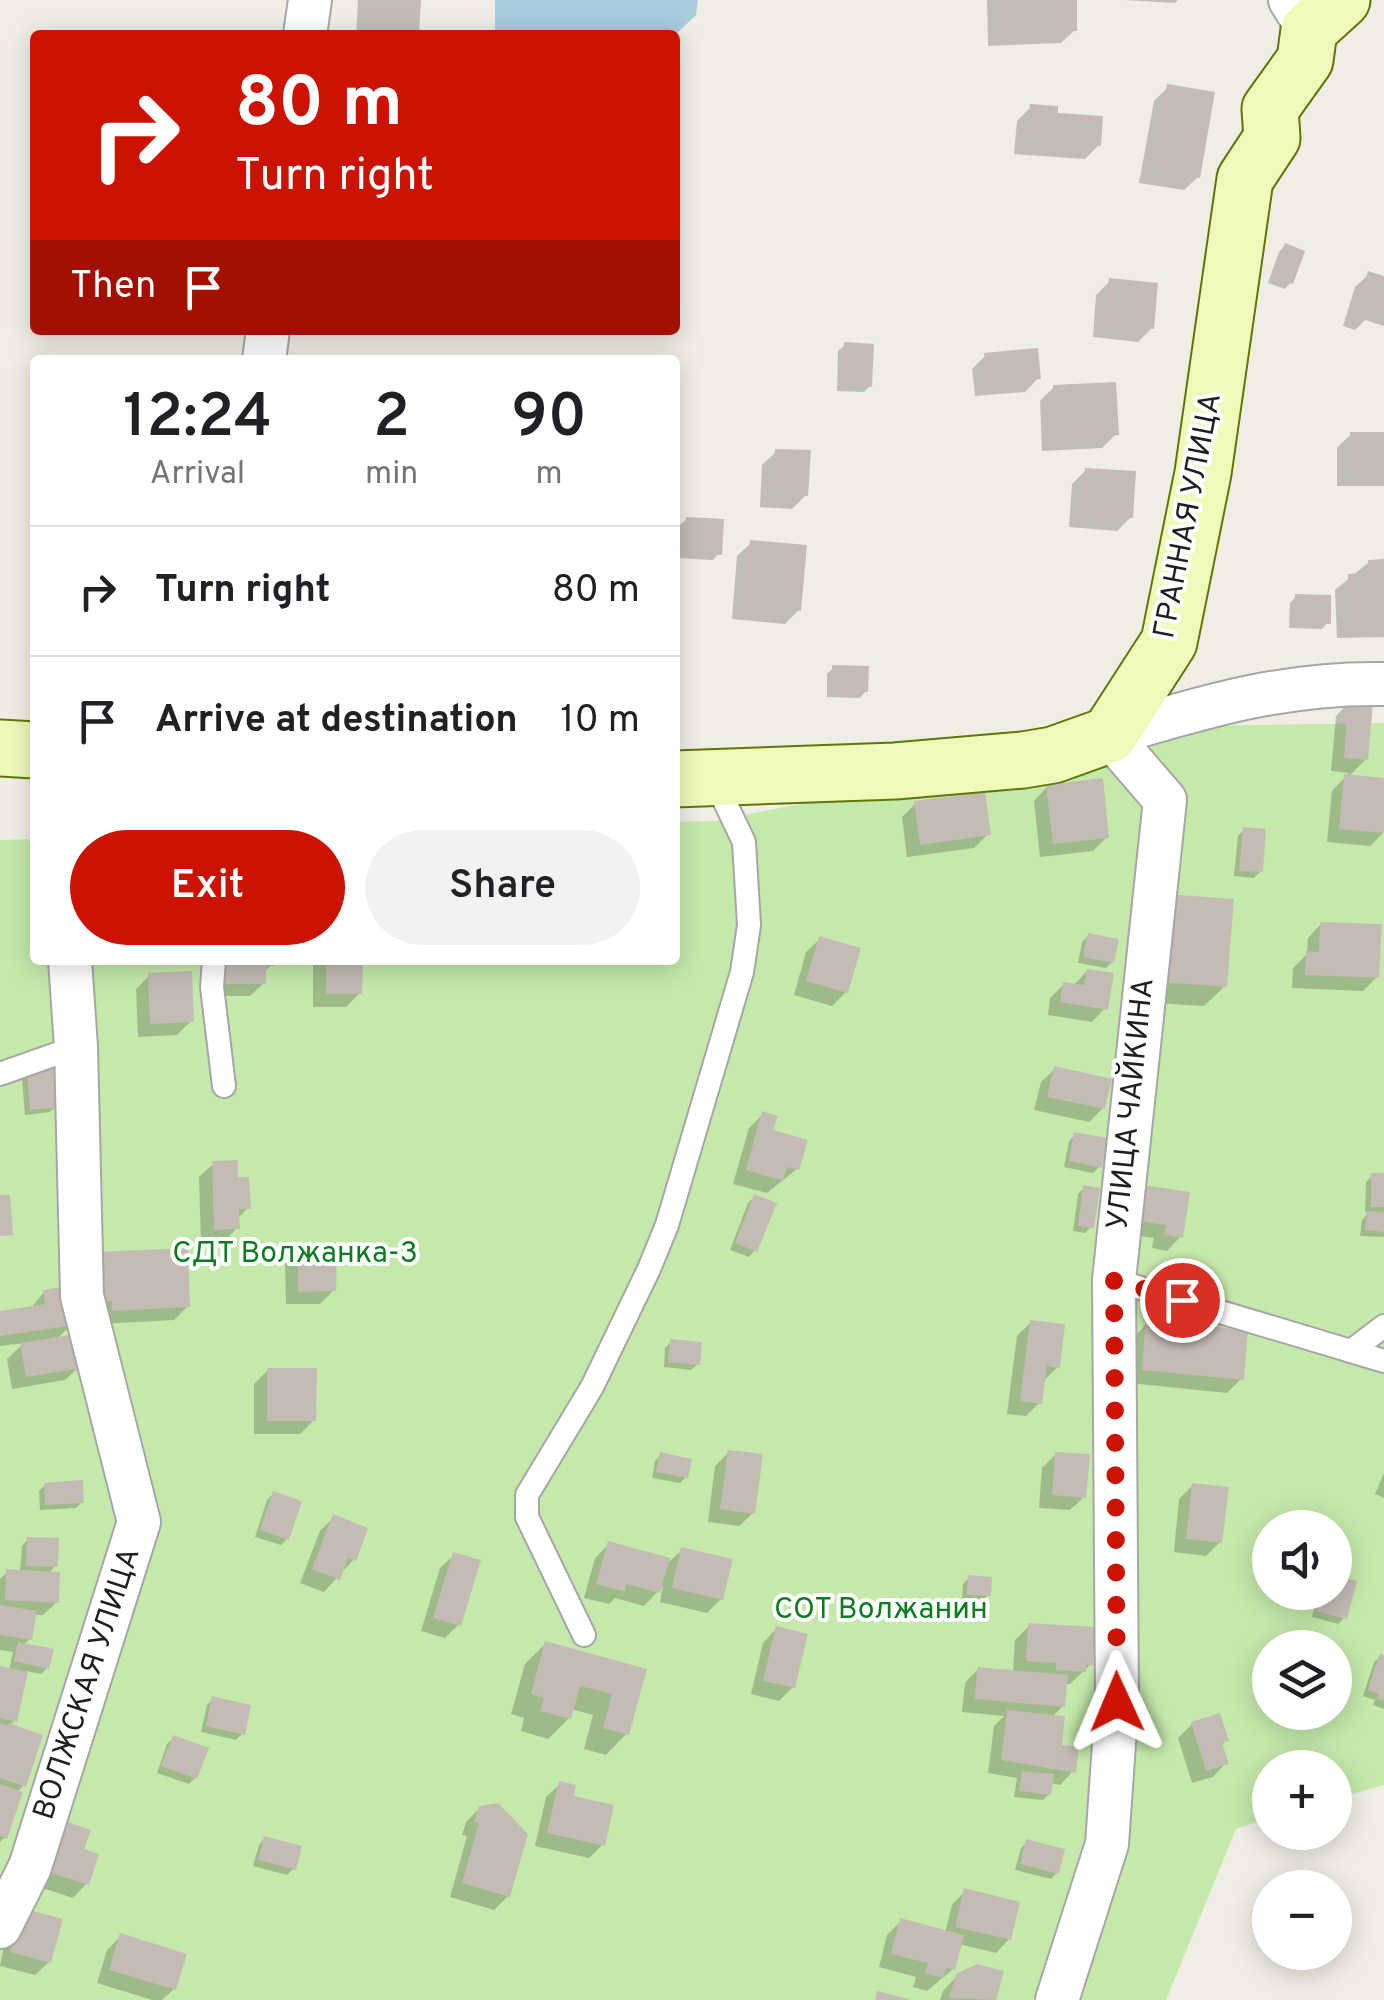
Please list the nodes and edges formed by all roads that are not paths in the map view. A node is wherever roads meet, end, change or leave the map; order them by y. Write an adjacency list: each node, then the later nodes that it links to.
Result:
1 (310, 0): 3 (street)
2 (1314, 10): 5 (street, ГРАННАЯ УЛИЦА)
3 (306, 30)
4 (1384, 684): 5 (street)
5 (1109, 734): 8 (street); 14 (street, УЛИЦА ЧАЙКИНА)
6 (0, 748): 7 (street)
7 (30, 750)
8 (694, 779): 18 (lane)
9 (70, 965): 11 (street, ВОЛЖСКАЯ УЛИЦА)
10 (214, 965): 13 (lane)
11 (76, 1047): 12 (lane); 19 (street, ВОЛЖСКАЯ УЛИЦА)
12 (0, 1074)
13 (224, 1086)
14 (1114, 1280): 16 (lane); 20 (street, УЛИЦА ЧАЙКИНА)
15 (1384, 1326): 16 (lane)
16 (1351, 1351): 17 (lane)
17 (1384, 1361)
18 (584, 1635)
19 (0, 1927)
20 (1057, 2000)

